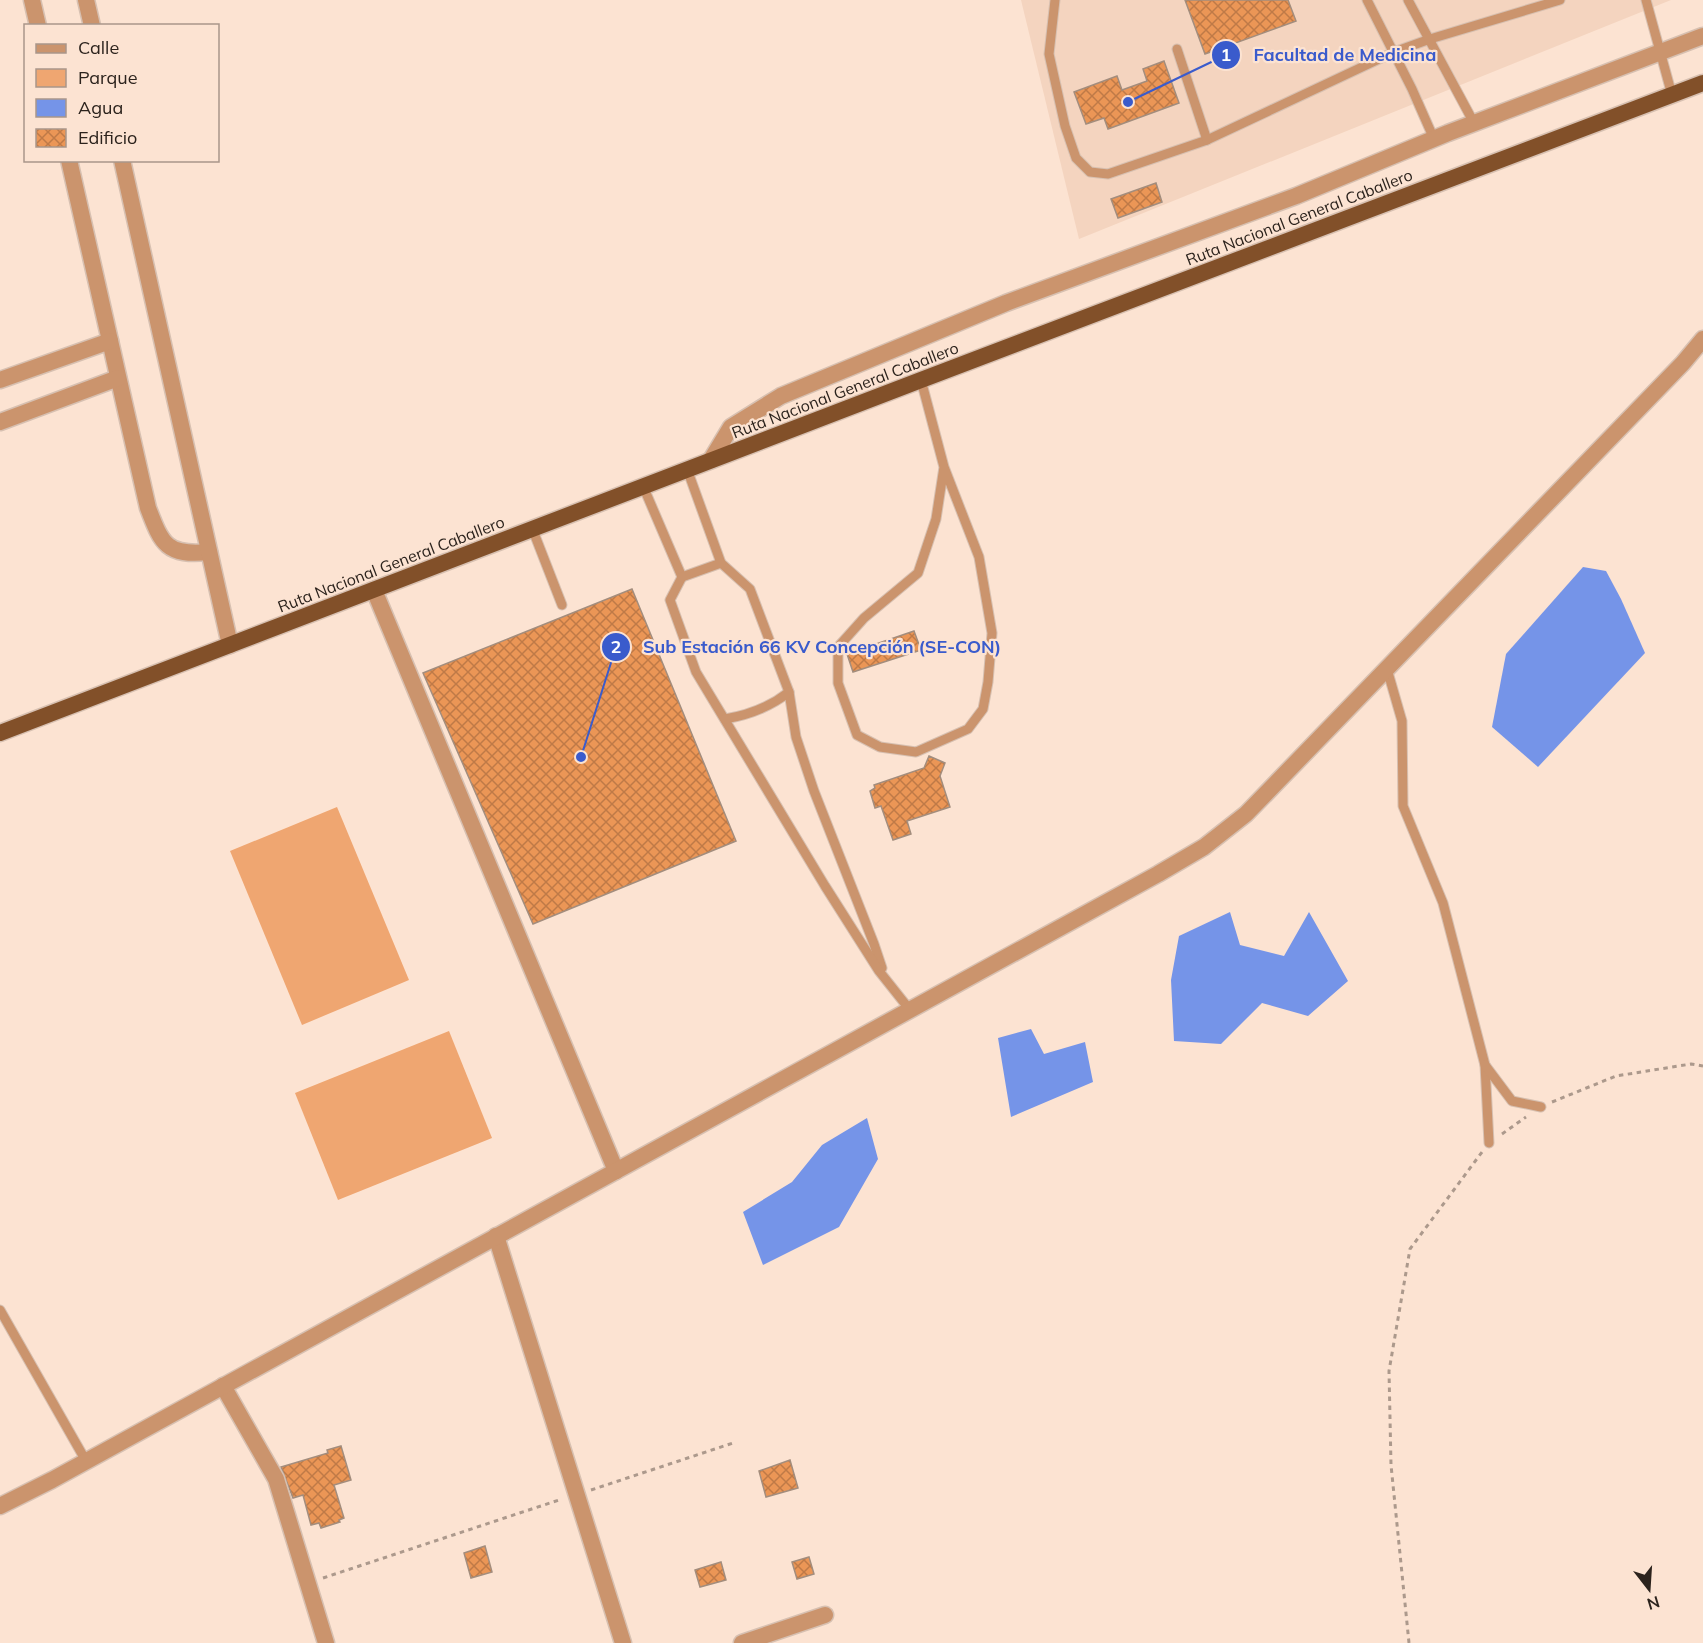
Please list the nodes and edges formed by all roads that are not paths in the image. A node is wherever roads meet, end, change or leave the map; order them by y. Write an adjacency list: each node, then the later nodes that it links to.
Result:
1 (32, 0): 8 (street)
2 (86, 0): 9 (street)
3 (1055, 0): 19 (lane)
4 (1367, 0): 14 (lane)
5 (1408, 0): 11 (lane)
6 (1560, 0): 11 (lane)
7 (1646, 0): 13 (lane)
8 (38, 24)
9 (92, 24)
10 (1703, 36): 13 (street)
11 (1430, 39): 14 (lane); 17 (lane)
12 (1178, 49): 19 (lane)
13 (1661, 51): 16 (lane); 17 (street)
14 (1394, 52): 18 (lane); 19 (lane)
15 (1703, 83): 16 (highway, Ruta Nacional General Caballero)
16 (1672, 95): 26 (highway, Ruta Nacional General Caballero)
17 (1474, 123): 18 (street)
18 (1434, 139): 28 (street)
19 (1208, 140)
20 (69, 162): 23 (street)
21 (122, 162): 33 (street)
22 (1703, 339): 39 (street)
23 (110, 341): 24 (street); 25 (street)
24 (118, 378): 27 (street); 33 (street)
25 (0, 380)
26 (921, 380): 28 (highway, Ruta Nacional General Caballero); 29 (lane)
27 (0, 422)
28 (711, 460): 30 (highway, Ruta Nacional General Caballero)
29 (944, 467): 29 (lane)
30 (687, 470): 31 (highway, Ruta Nacional General Caballero); 34 (lane)
31 (643, 486): 32 (highway, Ruta Nacional General Caballero); 35 (lane)
32 (532, 528): 36 (highway, Ruta Nacional General Caballero); 37 (lane)
33 (209, 552): 38 (street)
34 (721, 563): 35 (lane); 40 (lane)
35 (682, 577): 41 (lane)
36 (374, 590): 38 (highway, Ruta Nacional General Caballero); 48 (street)
37 (562, 605)
38 (230, 645): 42 (highway, Ruta Nacional General Caballero)
39 (1387, 669): 44 (street); 45 (lane)
40 (789, 692): 41 (lane); 43 (lane)
41 (725, 719): 43 (lane)
42 (0, 733)
43 (886, 979): 44 (lane)
44 (909, 1010): 48 (street)
45 (1485, 1065): 46 (lane); 47 (lane)
46 (1541, 1107)
47 (1488, 1143)
48 (616, 1171): 49 (street)
49 (496, 1236): 51 (street); 56 (street)
50 (0, 1310): 52 (lane)
51 (223, 1386): 52 (street); 55 (street)
52 (86, 1461): 53 (street)
53 (0, 1506)
54 (825, 1615): 57 (street)
55 (326, 1643)
56 (623, 1643)
57 (742, 1643)

